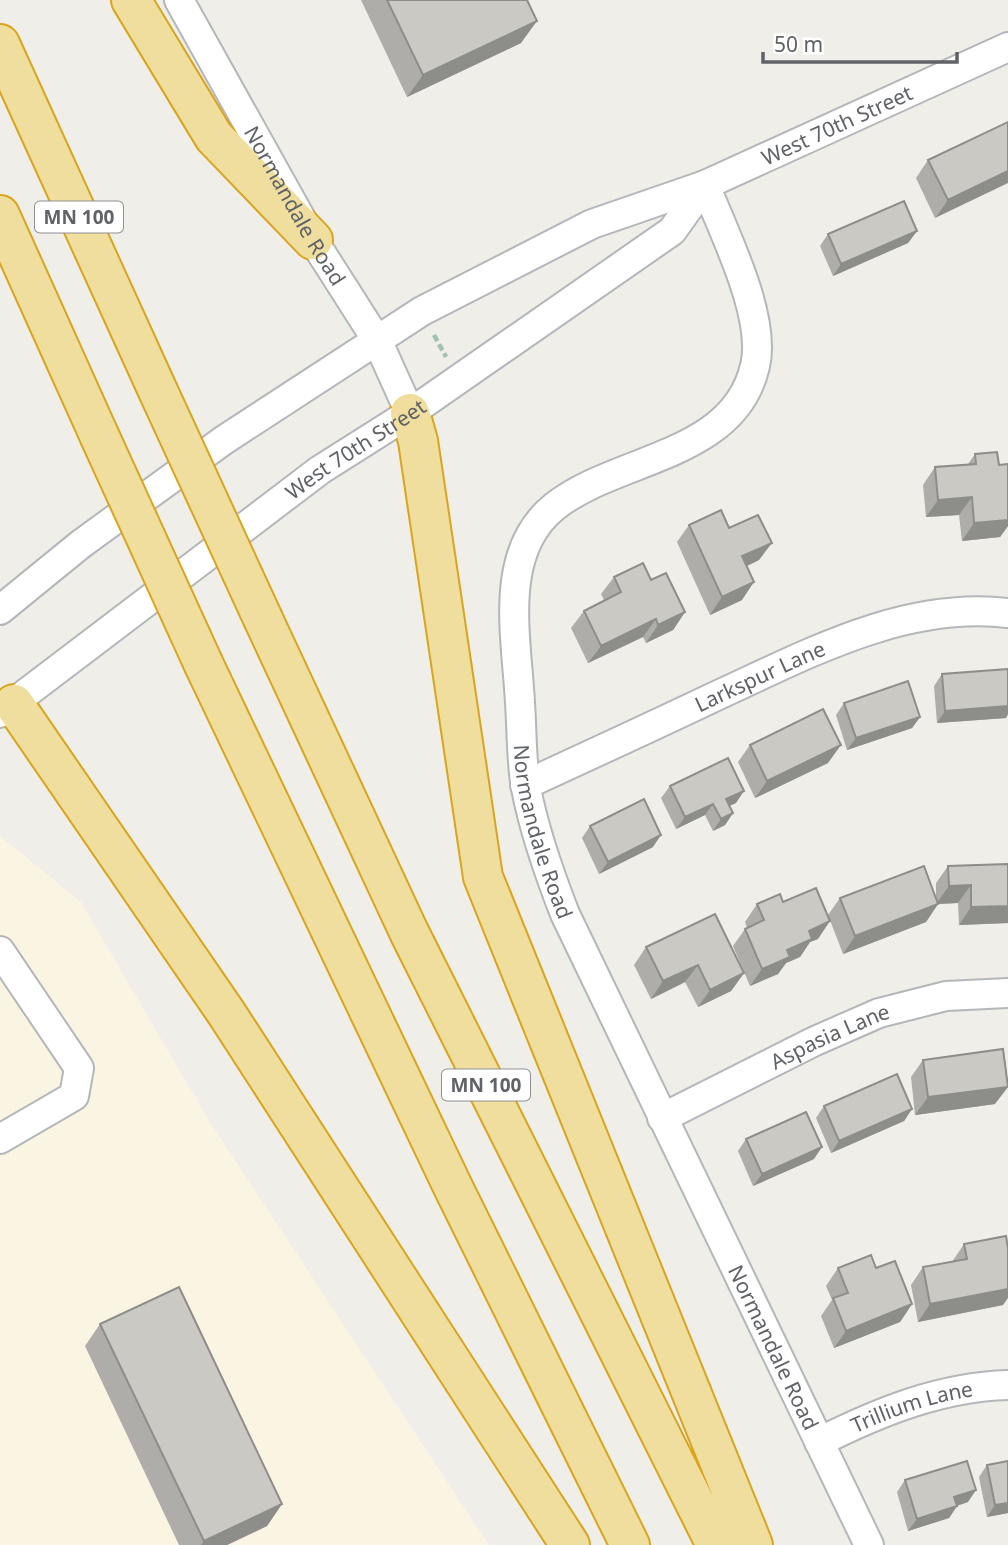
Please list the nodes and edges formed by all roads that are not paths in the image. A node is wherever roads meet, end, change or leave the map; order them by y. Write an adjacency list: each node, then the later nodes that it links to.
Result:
1 (131, 0): 7 (highway)
2 (179, 0): 7 (street, Normandale Road)
3 (0, 44): 22 (highway, MN 100, bridge)
4 (1008, 47): 5 (street, West 70th Street)
5 (705, 185): 8 (street, West 70th Street); 9 (street, West 70th Street); 13 (street, Normandale Road)
6 (0, 215): 21 (highway, MN 100, bridge)
7 (313, 240): 8 (street, Normandale Road)
8 (378, 342): 9 (street, Normandale Road); 10 (street, West 70th Street)
9 (410, 413): 12 (street, West 70th Street); 23 (highway)
10 (0, 610)
11 (1008, 613): 13 (street, Larkspur Lane)
12 (5, 701): 20 (highway)
13 (525, 785): 16 (street, Normandale Road)
14 (0, 951): 17 (street)
15 (1008, 993): 16 (street, Aspasia Lane)
16 (662, 1118): 19 (street, Normandale Road)
17 (0, 1139)
18 (1008, 1385): 19 (street, Trillium Lane)
19 (819, 1442): 24 (street, Normandale Road)
20 (570, 1545)
21 (630, 1545)
22 (716, 1545)
23 (753, 1545)
24 (869, 1545)

